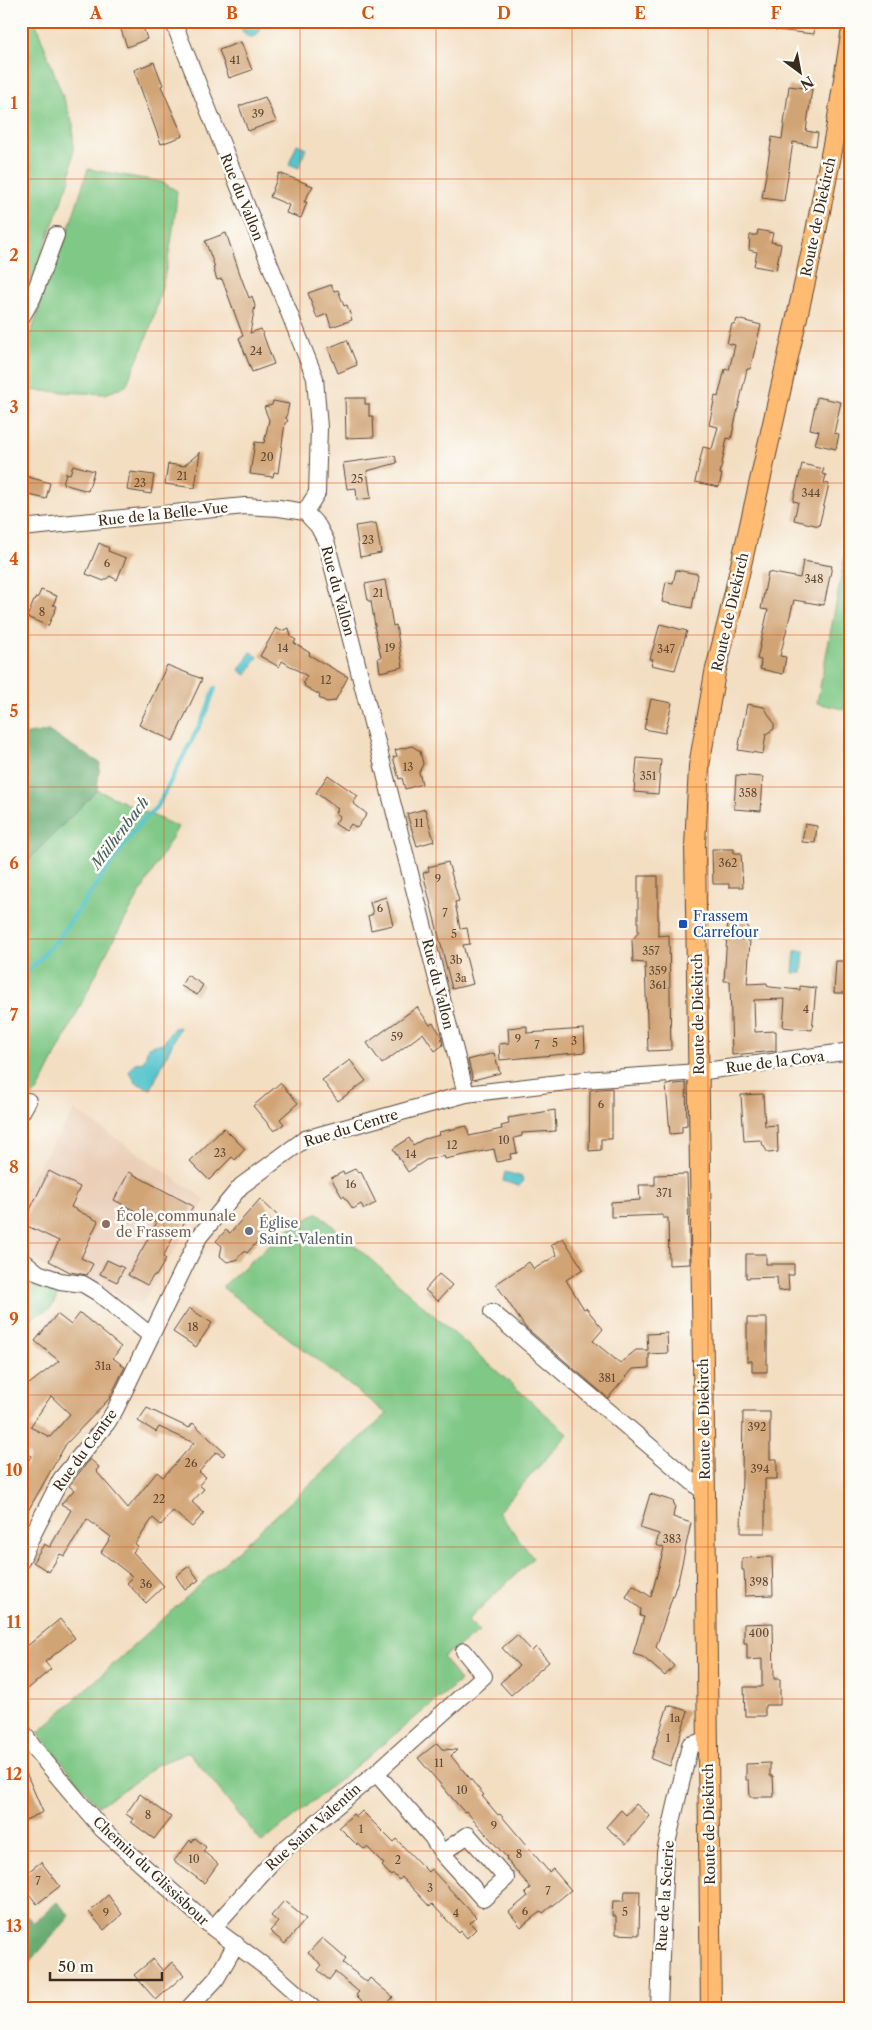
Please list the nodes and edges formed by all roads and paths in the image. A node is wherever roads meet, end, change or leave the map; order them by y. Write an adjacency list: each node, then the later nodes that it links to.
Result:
1 (173, 21): 5 (street, Rue du Vallon)
2 (851, 35): 8 (main road, Route de Diekirch)
3 (56, 235): 4 (street)
4 (21, 318)
5 (305, 512): 6 (street, Rue de la Belle-Vue); 9 (street, Rue du Vallon)
6 (21, 528)
7 (851, 1052): 8 (street, Rue de la Cova)
8 (698, 1072): 9 (street, Rue du Centre); 13 (main road, Route de Diekirch)
9 (466, 1094): 12 (street, Rue du Centre)
10 (21, 1258): 12 (street)
11 (492, 1312): 13 (street)
12 (150, 1336): 14 (street, Rue du Centre)
13 (705, 1493): 17 (main road, Route de Diekirch)
14 (21, 1562)
15 (464, 1651): 18 (street, Rue Saint Valentin)
16 (21, 1729): 20 (street, Chemin du Glissisbour)
17 (708, 1740): 24 (street, Rue de la Scierie); 25 (main road, Route de Diekirch)
18 (376, 1773): 19 (street); 20 (street, Rue Saint Valentin)
19 (442, 1853)
20 (213, 1928): 21 (street, Chemin du Glissisbour)
21 (236, 1944): 22 (street); 23 (street)
22 (188, 2009)
23 (314, 2009)
24 (659, 2009)
25 (711, 2009)

